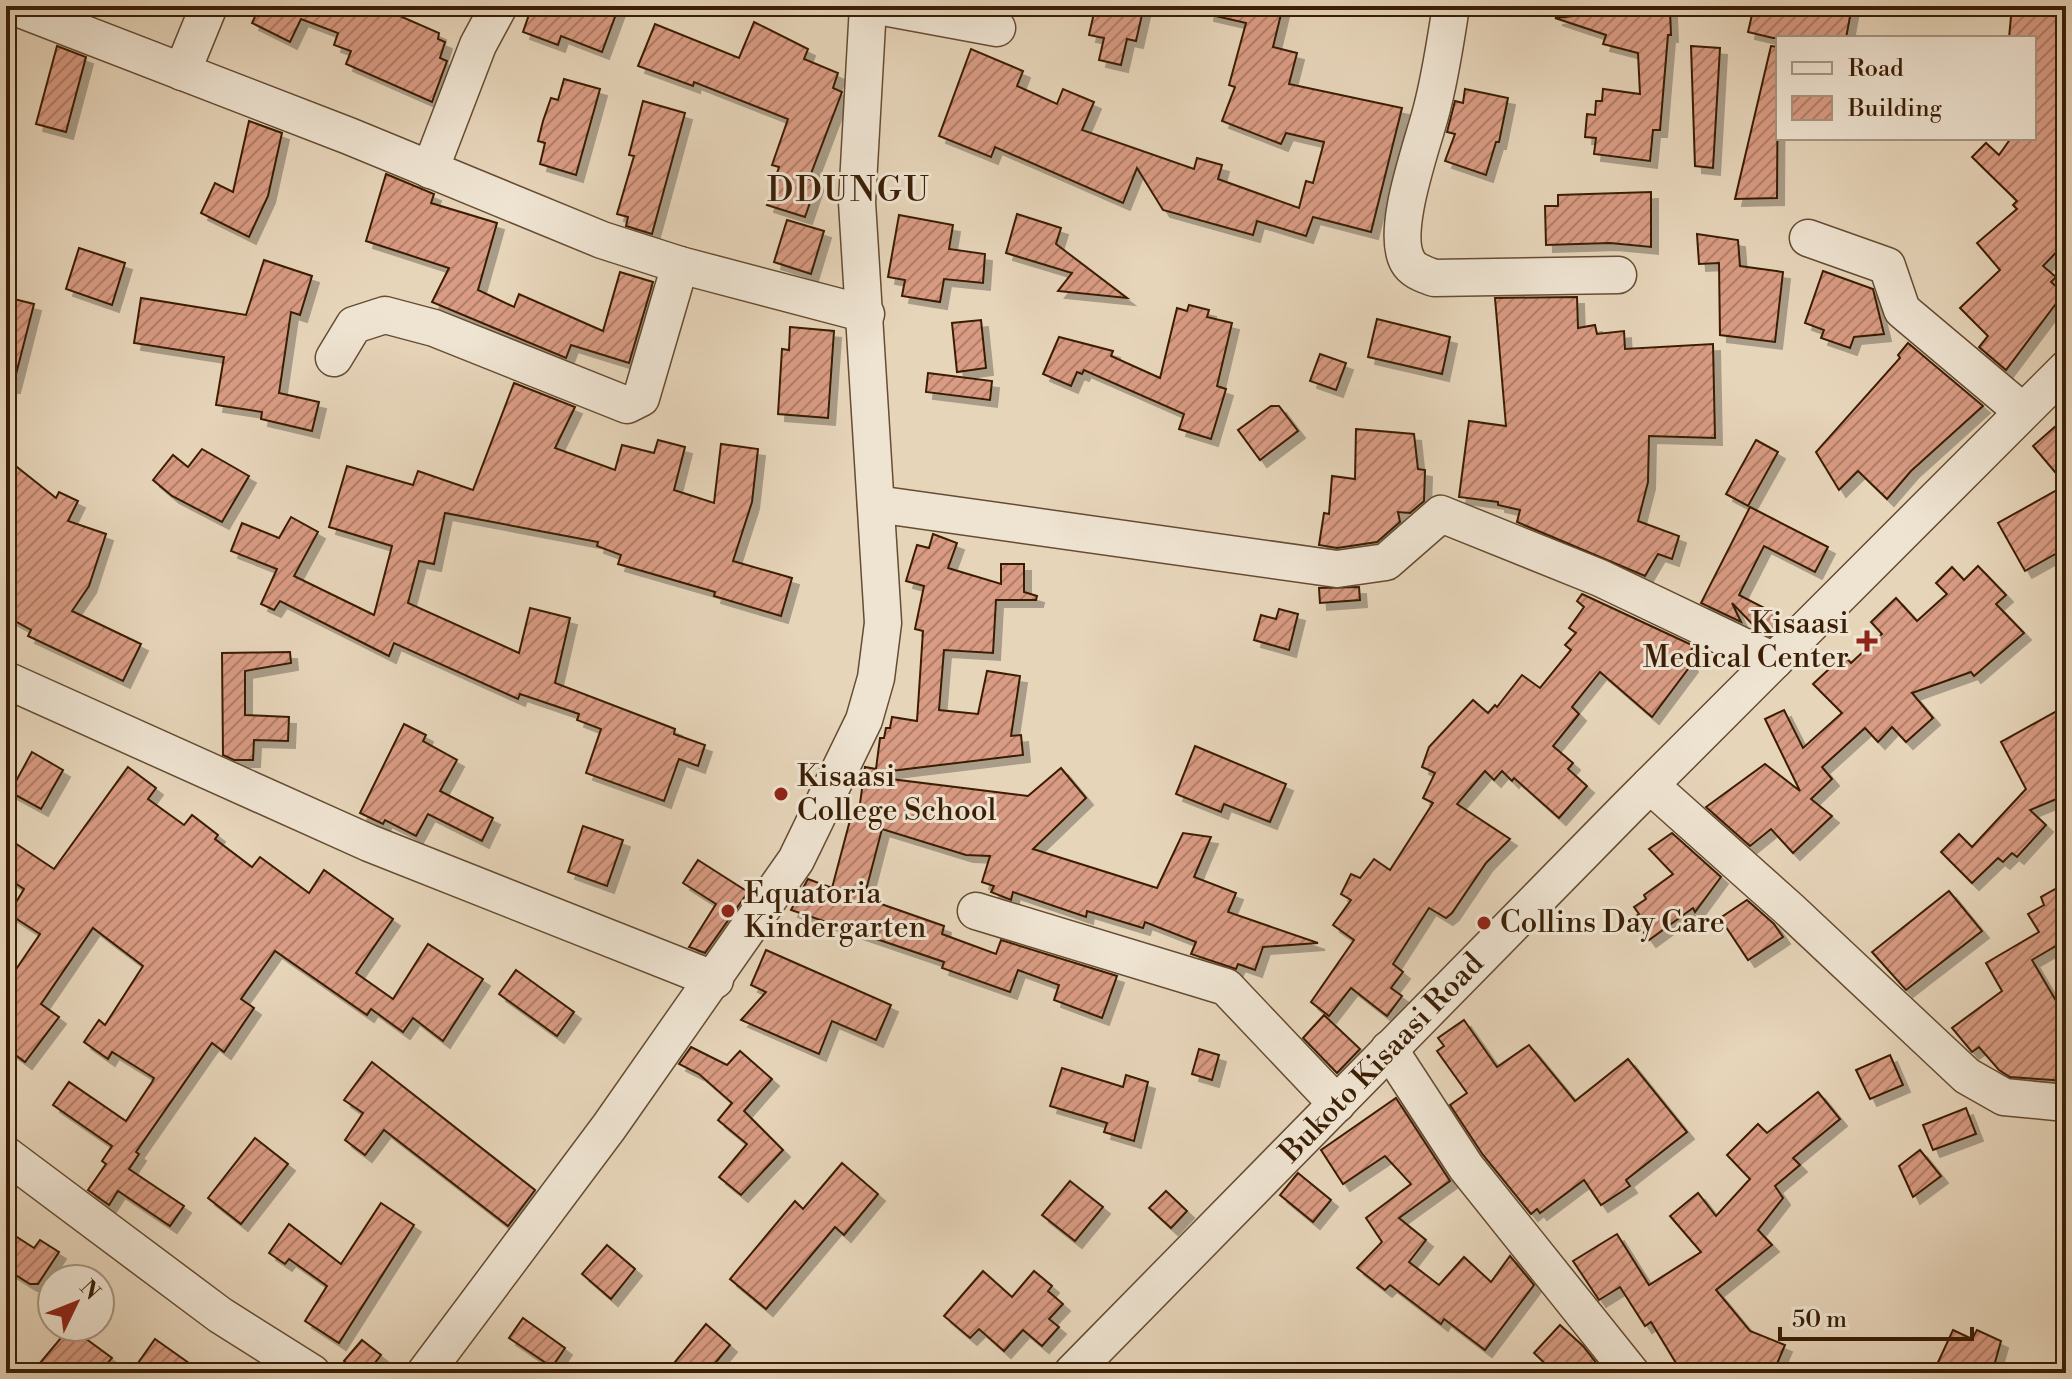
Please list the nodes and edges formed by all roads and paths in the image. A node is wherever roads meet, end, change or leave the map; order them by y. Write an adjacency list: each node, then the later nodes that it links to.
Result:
1 (12, 6): 8 (street)
2 (209, 6): 8 (street)
3 (499, 6): 9 (street)
4 (868, 6): 13 (street)
5 (878, 6): 7 (street)
6 (1451, 6): 12 (street)
7 (997, 28)
8 (182, 72): 9 (street)
9 (430, 170): 11 (street)
10 (1808, 238): 16 (street)
11 (680, 265): 13 (street); 14 (street)
12 (1618, 275)
13 (866, 314): 17 (street)
14 (334, 358)
15 (2063, 377): 16 (street, Bukoto Kisaasi Road)
16 (2022, 411): 18 (street, Bukoto Kisaasi Road)
17 (876, 504): 18 (street); 22 (street)
18 (1774, 661): 20 (street, Bukoto Kisaasi Road)
19 (6, 680): 22 (street)
20 (1650, 785): 23 (street, Bukoto Kisaasi Road); 24 (street)
21 (976, 911): 25 (street)
22 (715, 980): 28 (street)
23 (1389, 1049): 25 (street, Bukoto Kisaasi Road); 30 (street)
24 (2066, 1103)
25 (1337, 1104): 29 (street, Bukoto Kisaasi Road)
26 (6, 1155): 27 (street)
27 (312, 1373)
28 (425, 1373)
29 (1072, 1373)
30 (1631, 1373)

